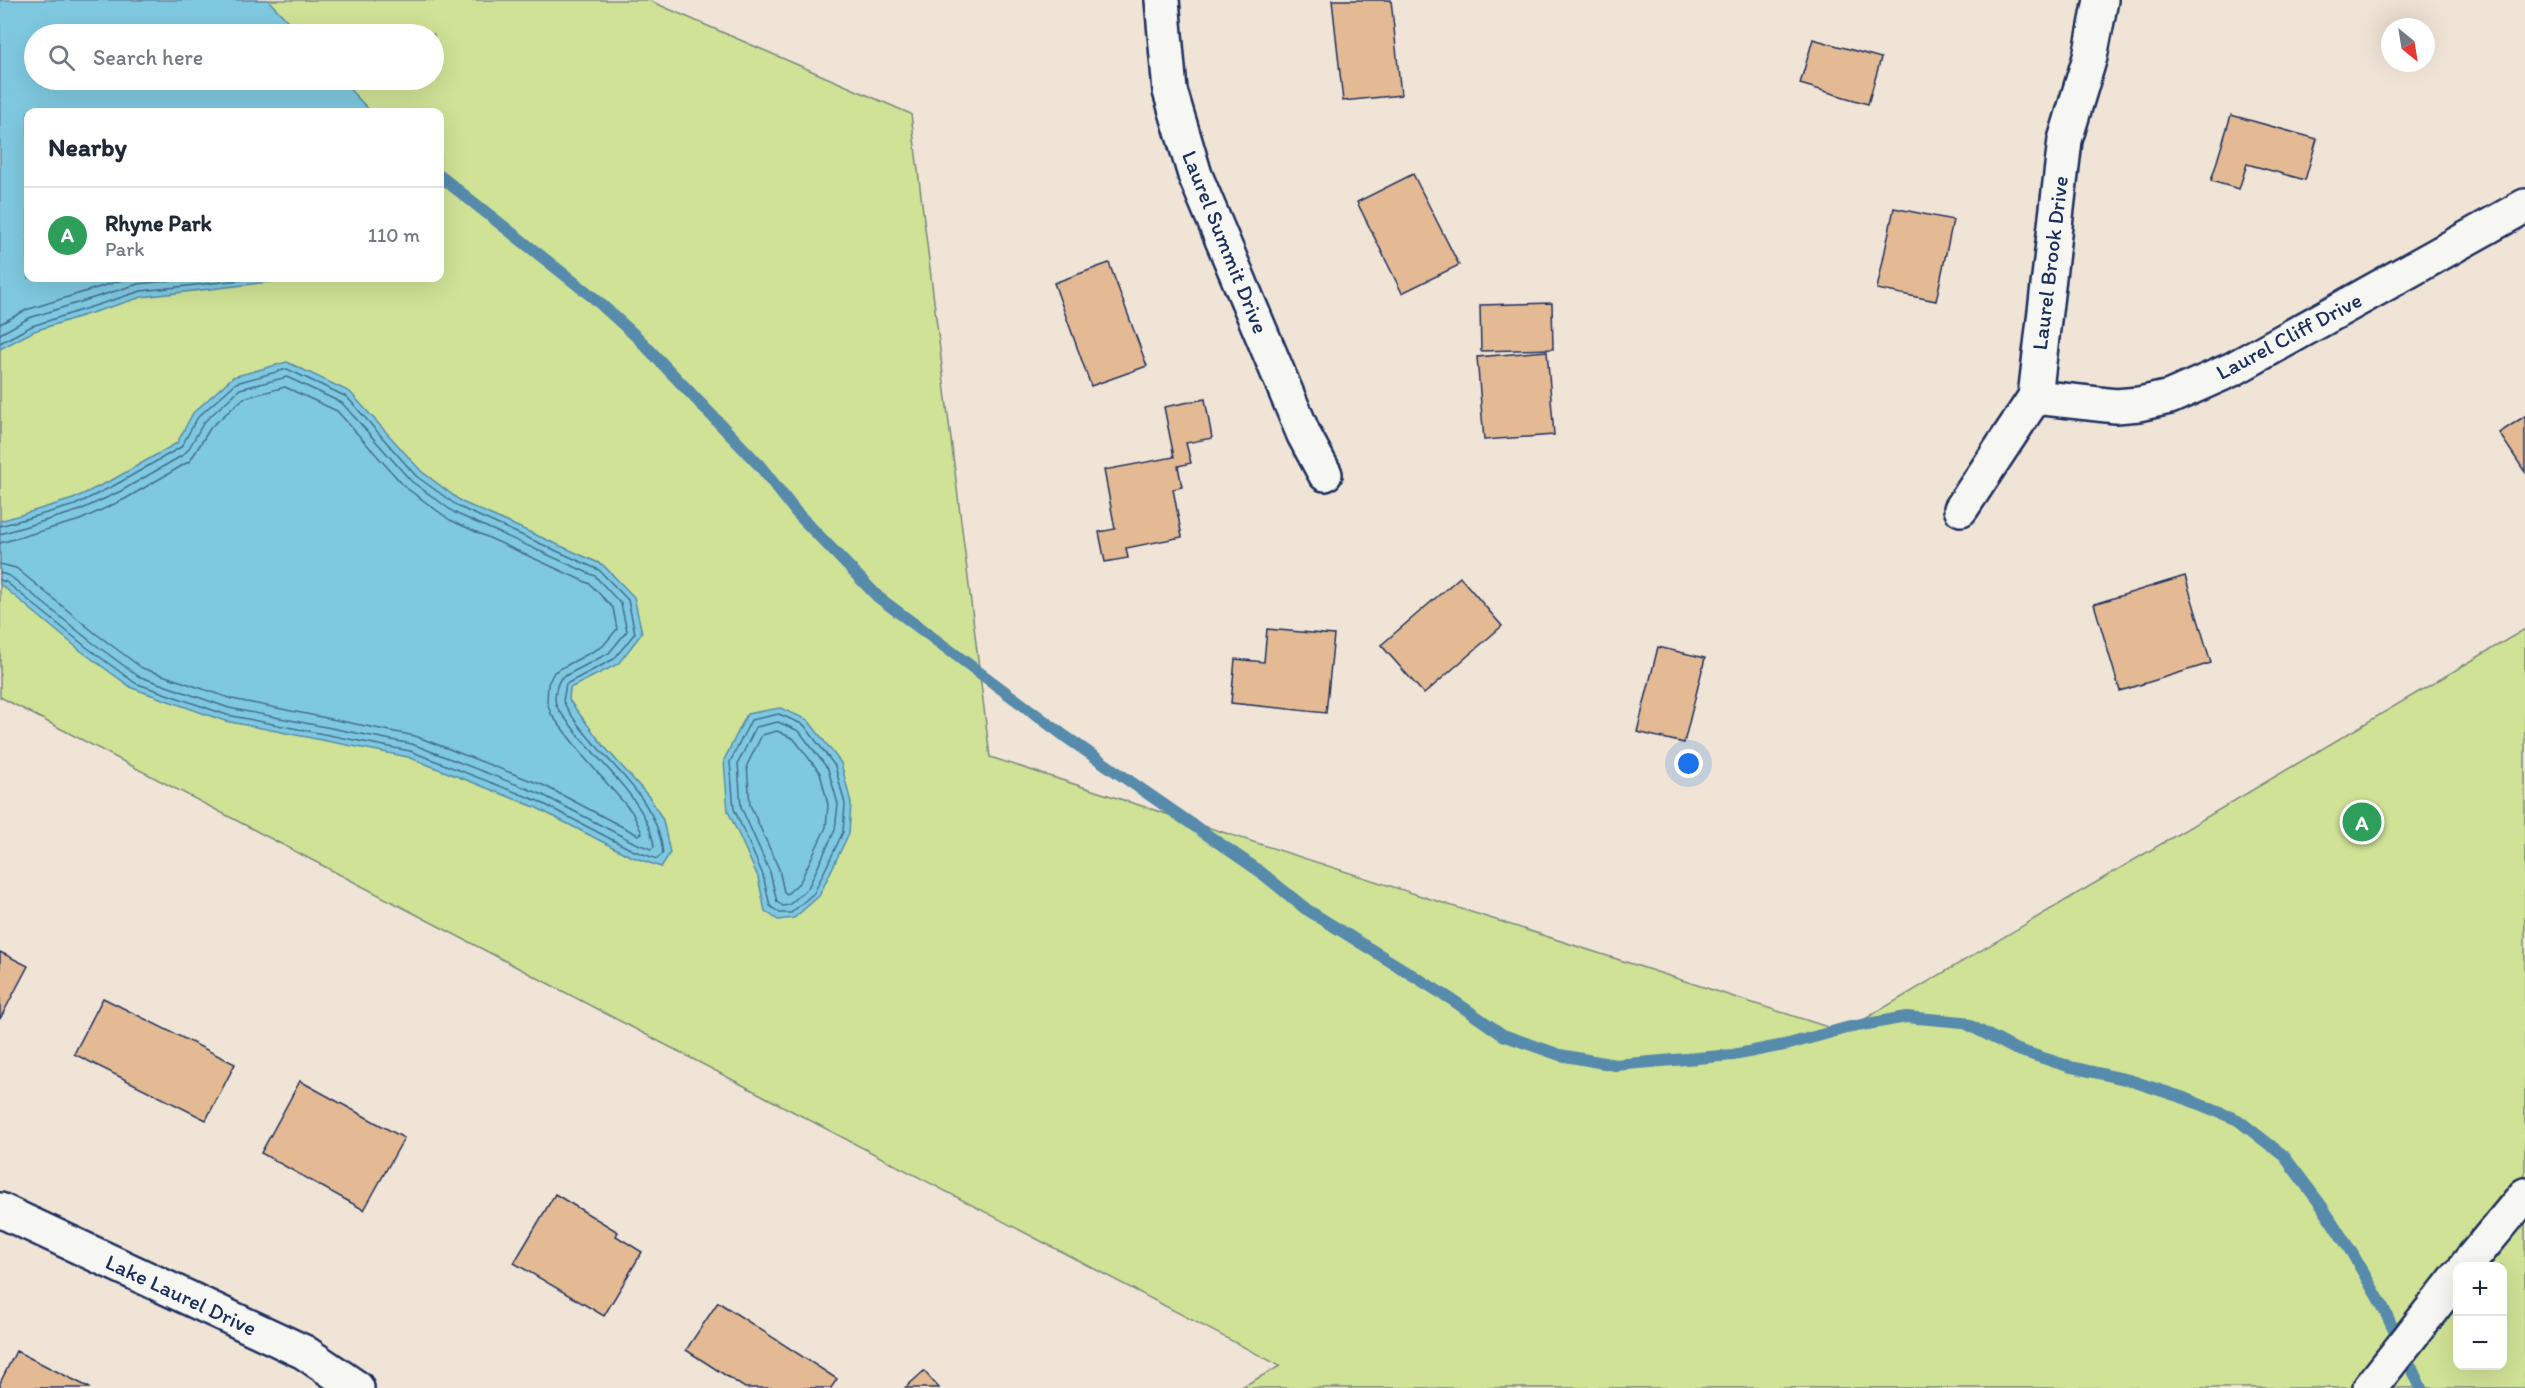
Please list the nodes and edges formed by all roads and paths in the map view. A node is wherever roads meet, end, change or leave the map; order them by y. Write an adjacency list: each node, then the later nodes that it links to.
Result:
1 (1162, 0): 5 (street, Laurel Summit Drive)
2 (2101, 0): 4 (street, Laurel Brook Drive)
3 (2525, 206): 4 (street, Laurel Cliff Drive)
4 (2034, 397): 6 (street, Laurel Brook Drive)
5 (1325, 474)
6 (1961, 509)
7 (2520, 1187): 9 (street)
8 (0, 1210): 12 (street, Lake Laurel Drive)
9 (2469, 1262)
10 (2453, 1281): 11 (street)
11 (2373, 1382)
12 (357, 1388)

